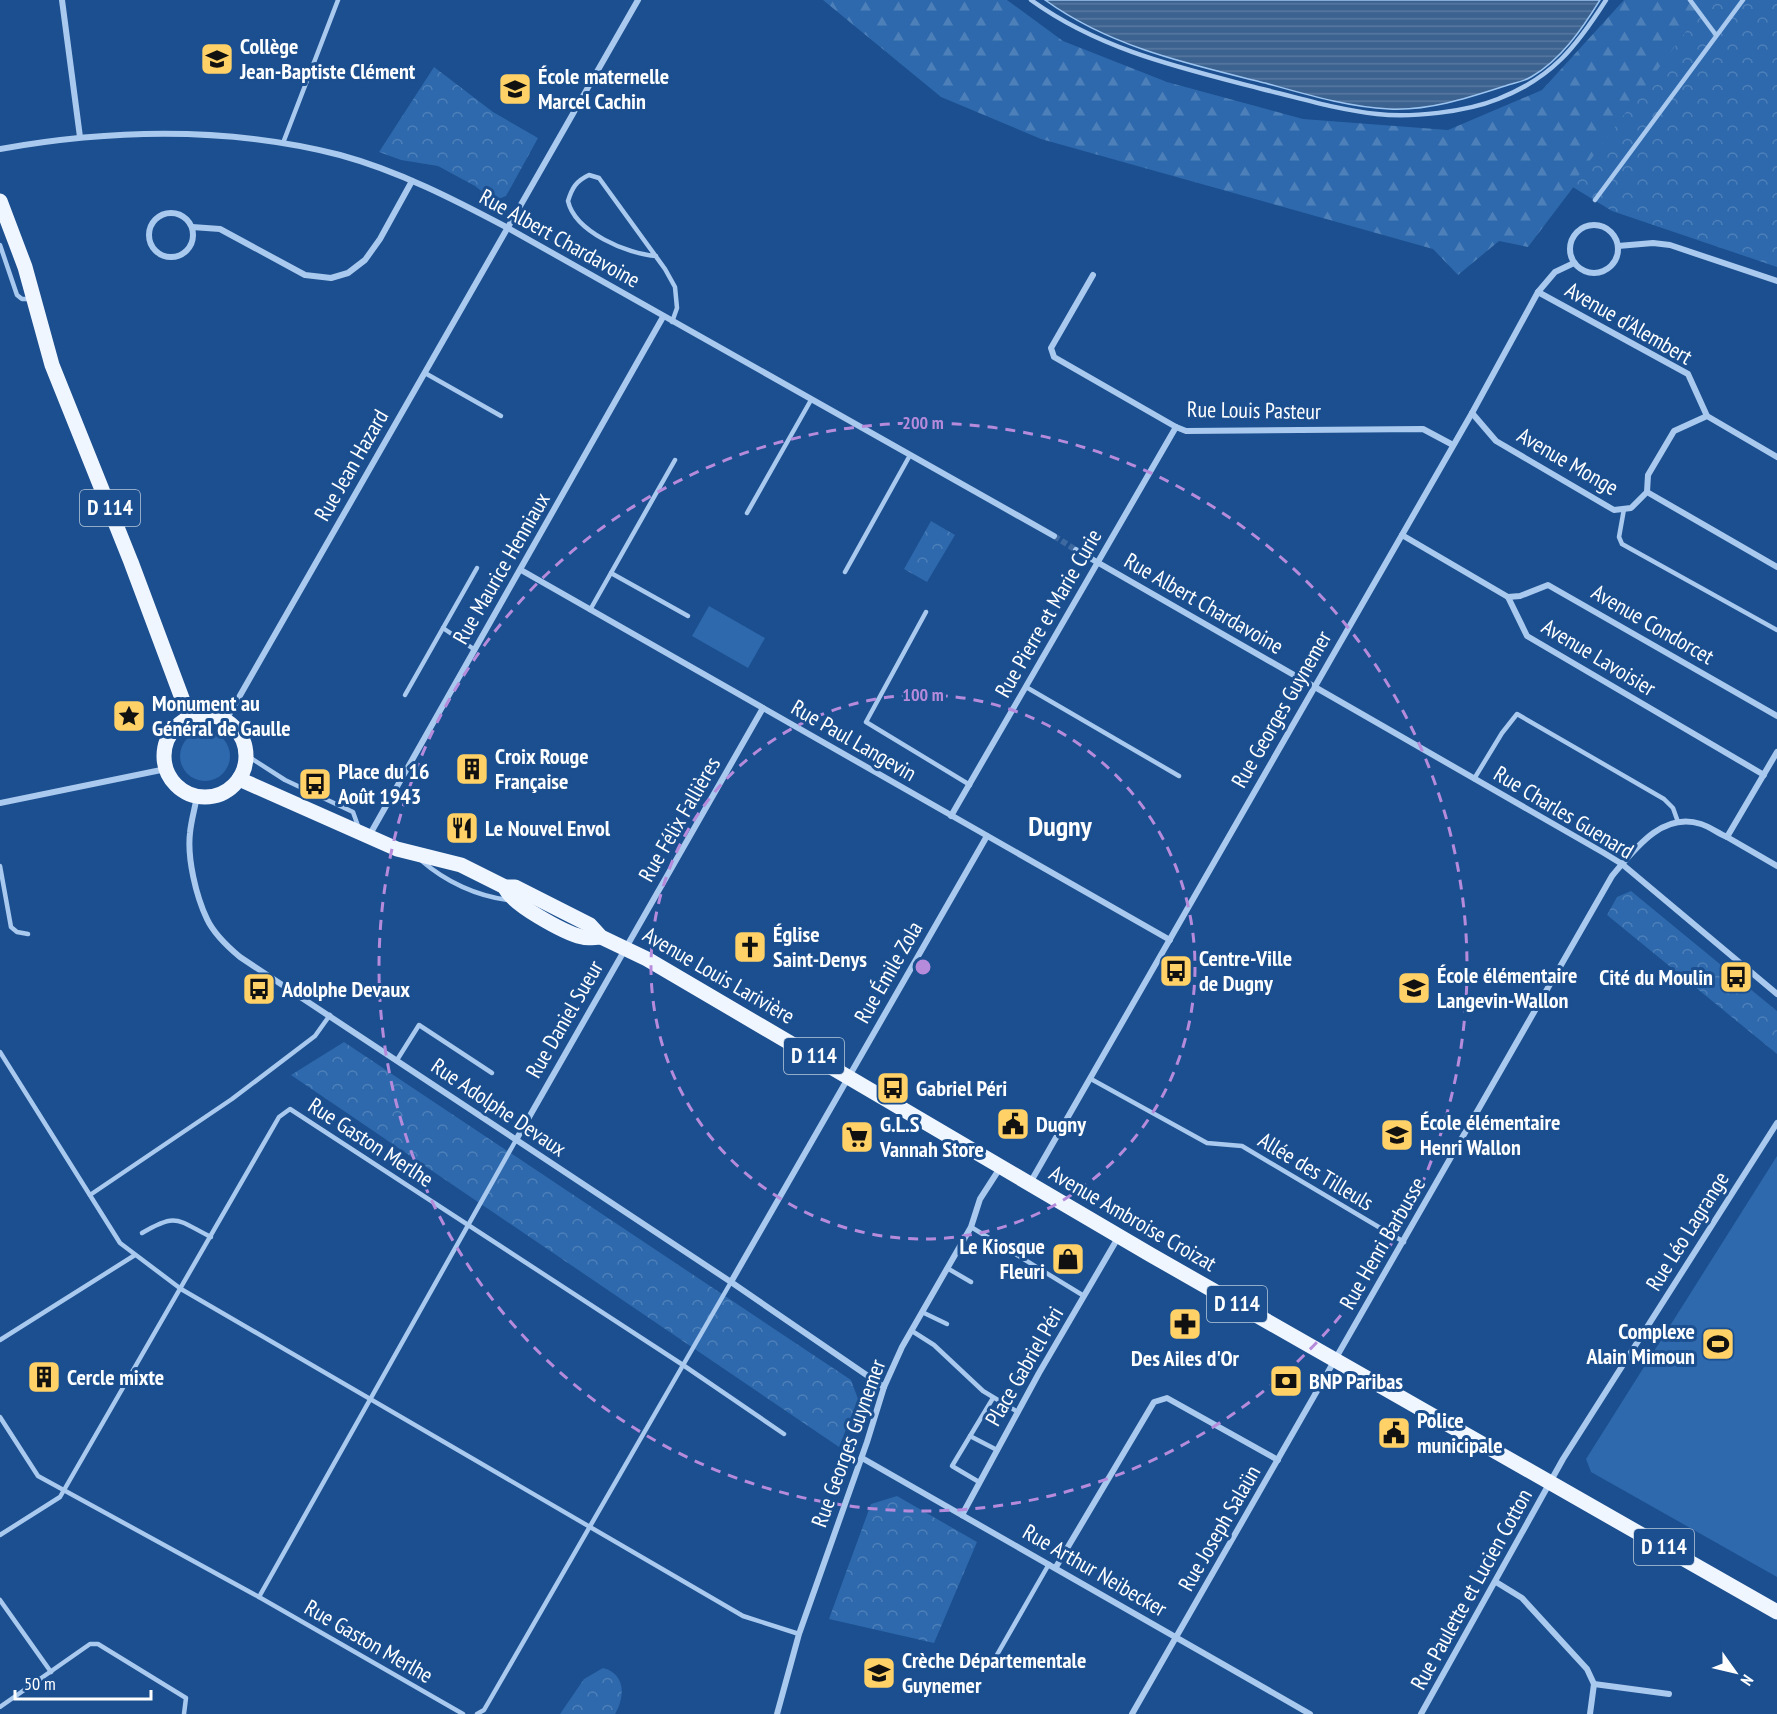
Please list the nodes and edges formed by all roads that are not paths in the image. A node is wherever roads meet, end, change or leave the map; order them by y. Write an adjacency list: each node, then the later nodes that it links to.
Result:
1 (62, 0): 9 (street)
2 (338, 0): 10 (lane)
3 (638, 0): 16 (street, Rue Jean Hazard)
4 (1031, 0): 5 (lane)
5 (1605, 0)
6 (1690, 0): 8 (lane)
7 (1743, 0): 8 (lane)
8 (1716, 35): 13 (lane)
9 (80, 137): 10 (street, Rue Albert Chardavoine); 11 (street, Rue Albert Chardavoine)
10 (283, 143): 12 (street, Rue Albert Chardavoine)
11 (0, 149)
12 (412, 181): 15 (street); 16 (street, Rue Albert Chardavoine)
13 (1595, 200)
14 (0, 201): 24 (main road, D 114)
15 (192, 227): 15 (street)
16 (508, 228): 25 (street, Rue Albert Chardavoine); 27 (street, Rue Jean Hazard)
17 (0, 245): 24 (lane)
18 (1618, 246): 20 (street); 20 (street); 22 (street)
19 (656, 256): 19 (lane); 26 (lane)
20 (1574, 263): 23 (street, Rue Georges Guynemer)
21 (1093, 275): 32 (street, Rue Louis Pasteur)
22 (1777, 281)
23 (1538, 292): 29 (street, Rue Georges Guynemer); 31 (street, Avenue d'Alembert)
24 (34, 299): 61 (main road, D 114)
25 (663, 317): 26 (street, Rue Albert Chardavoine); 46 (street, Rue Maurice Henniaux)
26 (672, 322): 28 (street, Rue Albert Chardavoine)
27 (425, 373): 30 (lane); 62 (street, Rue Jean Hazard)
28 (811, 400): 34 (street, Rue Albert Chardavoine); 39 (lane)
29 (1472, 413): 33 (street, Rue Georges Guynemer); 38 (street, Avenue Monge)
30 (501, 416)
31 (1707, 416): 35 (street); 37 (street)
32 (1176, 427): 33 (street, Rue Louis Pasteur); 43 (street, Rue Pierre et Marie Curie)
33 (1453, 445): 40 (street, Rue Georges Guynemer)
34 (909, 457): 41 (street, Rue Albert Chardavoine); 47 (lane)
35 (1777, 457)
36 (675, 460): 48 (lane)
37 (1647, 492): 38 (street, Avenue Monge); 44 (street, Avenue Monge)
38 (1624, 509): 54 (lane)
39 (747, 513)
40 (1402, 534): 49 (street); 57 (street, Rue Georges Guynemer)
41 (1054, 536)
42 (1076, 550): 43 (street, Rue Albert Chardavoine)
43 (1097, 564): 56 (street, Rue Pierre et Marie Curie); 57 (street, Rue Albert Chardavoine)
44 (1777, 567)
45 (477, 568): 53 (lane)
46 (520, 570): 50 (street, Rue Paul Langevin); 55 (street, Rue Maurice Henniaux)
47 (845, 572)
48 (611, 573): 50 (lane); 52 (lane)
49 (1508, 597): 60 (street, Avenue Condorcet); 66 (street, Avenue Lavoisier)
50 (590, 610): 59 (street, Rue Paul Langevin)
51 (926, 612): 70 (lane)
52 (688, 616)
53 (443, 627): 55 (lane); 58 (lane)
54 (1777, 630)
55 (475, 650): 75 (street, Rue Maurice Henniaux)
56 (1026, 687): 67 (lane); 70 (street, Rue Pierre et Marie Curie)
57 (1314, 687): 69 (street, Rue Charles Guenard); 86 (street, Rue Georges Guynemer)
58 (405, 695)
59 (764, 708): 73 (street, Rue Paul Langevin); 87 (street, Rue Félix Fallières)
60 (1777, 716)
61 (189, 717): 62 (main road); 65 (main road)
62 (226, 720): 64 (main road)
63 (1777, 752): 66 (street)
64 (246, 755): 68 (main road); 75 (lane)
65 (166, 769): 71 (main road); 72 (street)
66 (1764, 775): 77 (street)
67 (1179, 776)
68 (239, 779): 71 (main road); 75 (main road, Avenue Louis Larivière / D 114)
69 (1474, 779): 74 (lane); 79 (street, Rue Charles Guenard)
70 (970, 785): 73 (street, Rue Pierre et Marie Curie)
71 (197, 796): 89 (street, Rue Adolphe Devaux)
72 (0, 803)
73 (951, 816): 76 (street, Rue Paul Langevin)
74 (1678, 822): 77 (street); 79 (street, Rue Henri Barbusse)
75 (365, 836): 78 (main road, Avenue Louis Larivière / D 114)
76 (987, 836): 86 (street, Rue Paul Langevin); 93 (street, Rue Émile Zola)
77 (1727, 837): 81 (street)
78 (413, 853): 82 (main road, Avenue Louis Larivière / D 114); 83 (lane, Avenue Louis Larivière)
79 (1622, 864): 88 (street, Rue Charles Guenard); 105 (street, Rue Henri Barbusse)
80 (0, 866): 84 (lane)
81 (1777, 866)
82 (504, 886): 83 (main road, Avenue Louis Larivière / D 114); 85 (main road, Avenue Louis Larivière / D 114)
83 (515, 901): 85 (main road, Avenue Louis Larivière / D 114)
84 (28, 934)
85 (601, 937): 87 (main road, Avenue Louis Larivière / D 114)
86 (1170, 940): 94 (street, Rue Georges Guynemer)
87 (625, 948): 93 (main road, Avenue Louis Larivière / D 114); 96 (street, Rue Daniel Sueur)
88 (1777, 994)
89 (330, 1015): 91 (street, Rue Adolphe Devaux); 99 (lane)
90 (0, 1052): 99 (lane)
91 (397, 1060): 92 (lane); 96 (street, Rue Adolphe Devaux)
92 (492, 1073)
93 (849, 1076): 97 (main road, Avenue Louis Larivière / D 114); 108 (street, Rue Émile Zola)
94 (1090, 1079): 98 (street, Rue Georges Guynemer); 105 (lane, Allée des Tilleuls)
95 (1777, 1123): 128 (street, Rue Léo Lagrange)
96 (516, 1140): 100 (lane); 108 (street, Rue Adolphe Devaux)
97 (1001, 1166): 98 (main road, Avenue Louis Larivière / D 114); 101 (street, Rue Georges Guynemer)
98 (1030, 1183): 103 (main road, Avenue Ambroise Croizat / D 114)
99 (90, 1195): 106 (lane)
100 (470, 1226): 104 (lane, Rue Gaston Merlhe); 117 (lane, Rue Gaston Merlhe); 120 (lane)
101 (971, 1227): 107 (street, Rue Georges Guynemer); 111 (lane)
102 (142, 1233): 104 (lane)
103 (1120, 1235): 111 (street, Place Gabriel Péri); 116 (main road, Avenue Ambroise Croizat / D 114)
104 (211, 1237): 110 (lane, Rue Gaston Merlhe)
105 (1404, 1242): 116 (street, Rue Henri Barbusse)
106 (135, 1254): 110 (lane); 115 (lane)
107 (947, 1268): 109 (lane); 112 (street, Rue Georges Guynemer)
108 (731, 1282): 117 (lane); 118 (street, Rue Adolphe Devaux)
109 (971, 1282)
110 (181, 1289): 120 (lane); 130 (lane, Rue Gaston Merlhe)
111 (1084, 1296): 121 (street, Place Gabriel Péri)
112 (922, 1312): 113 (lane); 114 (street, Rue Georges Guynemer)
113 (947, 1324)
114 (912, 1331): 118 (street, Rue Georges Guynemer); 119 (lane)
115 (0, 1340)
116 (1337, 1360): 127 (street, Rue Joseph Salaün); 128 (main road, Avenue Ambroise Croizat / D 114)
117 (683, 1365): 123 (lane, Rue Gaston Merlhe); 132 (lane)
118 (884, 1387): 126 (street, Rue Georges Guynemer)
119 (993, 1398): 121 (lane); 124 (lane)
120 (371, 1400): 132 (lane); 137 (lane)
121 (1018, 1412): 125 (street, Place Gabriel Péri)
122 (0, 1417): 130 (lane, Rue Gaston Merlhe)
123 (784, 1434)
124 (970, 1436): 125 (lane); 129 (lane)
125 (997, 1450): 129 (street, Place Gabriel Péri)
126 (862, 1458): 131 (street, Rue Arthur Neibecker); 140 (street, Rue Georges Guynemer)
127 (1278, 1460): 135 (street); 141 (street, Rue Joseph Salaün)
128 (1551, 1481): 136 (street, Rue Paulette et Lucien Cotton); 139 (main road, Avenue Ambroise Croizat / D 114)
129 (979, 1482): 131 (street, Place Gabriel Péri)
130 (63, 1490): 133 (lane); 137 (lane, Rue Gaston Merlhe)
131 (962, 1515): 134 (street, Rue Arthur Neibecker)
132 (590, 1527): 140 (lane); 149 (lane)
133 (0, 1535)
134 (1049, 1564): 135 (street, Rue Arthur Neibecker); 142 (lane)
135 (1056, 1567): 141 (street, Rue Arthur Neibecker)
136 (1496, 1582): 144 (street); 153 (street, Rue Paulette et Lucien Cotton)
137 (259, 1597): 148 (lane, Rue Gaston Merlhe)
138 (0, 1600): 143 (lane)
139 (1777, 1612)
140 (799, 1634): 150 (street, Rue Georges Guynemer)
141 (1177, 1637): 151 (street, Rue Joseph Salaün); 152 (street, Rue Arthur Neibecker)
142 (994, 1660)
143 (51, 1672): 146 (lane); 147 (lane)
144 (1594, 1684): 145 (street); 154 (street)
145 (1669, 1694)
146 (0, 1707)
147 (184, 1714)
148 (464, 1714)
149 (477, 1714)
150 (777, 1714)
151 (1132, 1714)
152 (1310, 1714)
153 (1421, 1714)
154 (1590, 1714)

